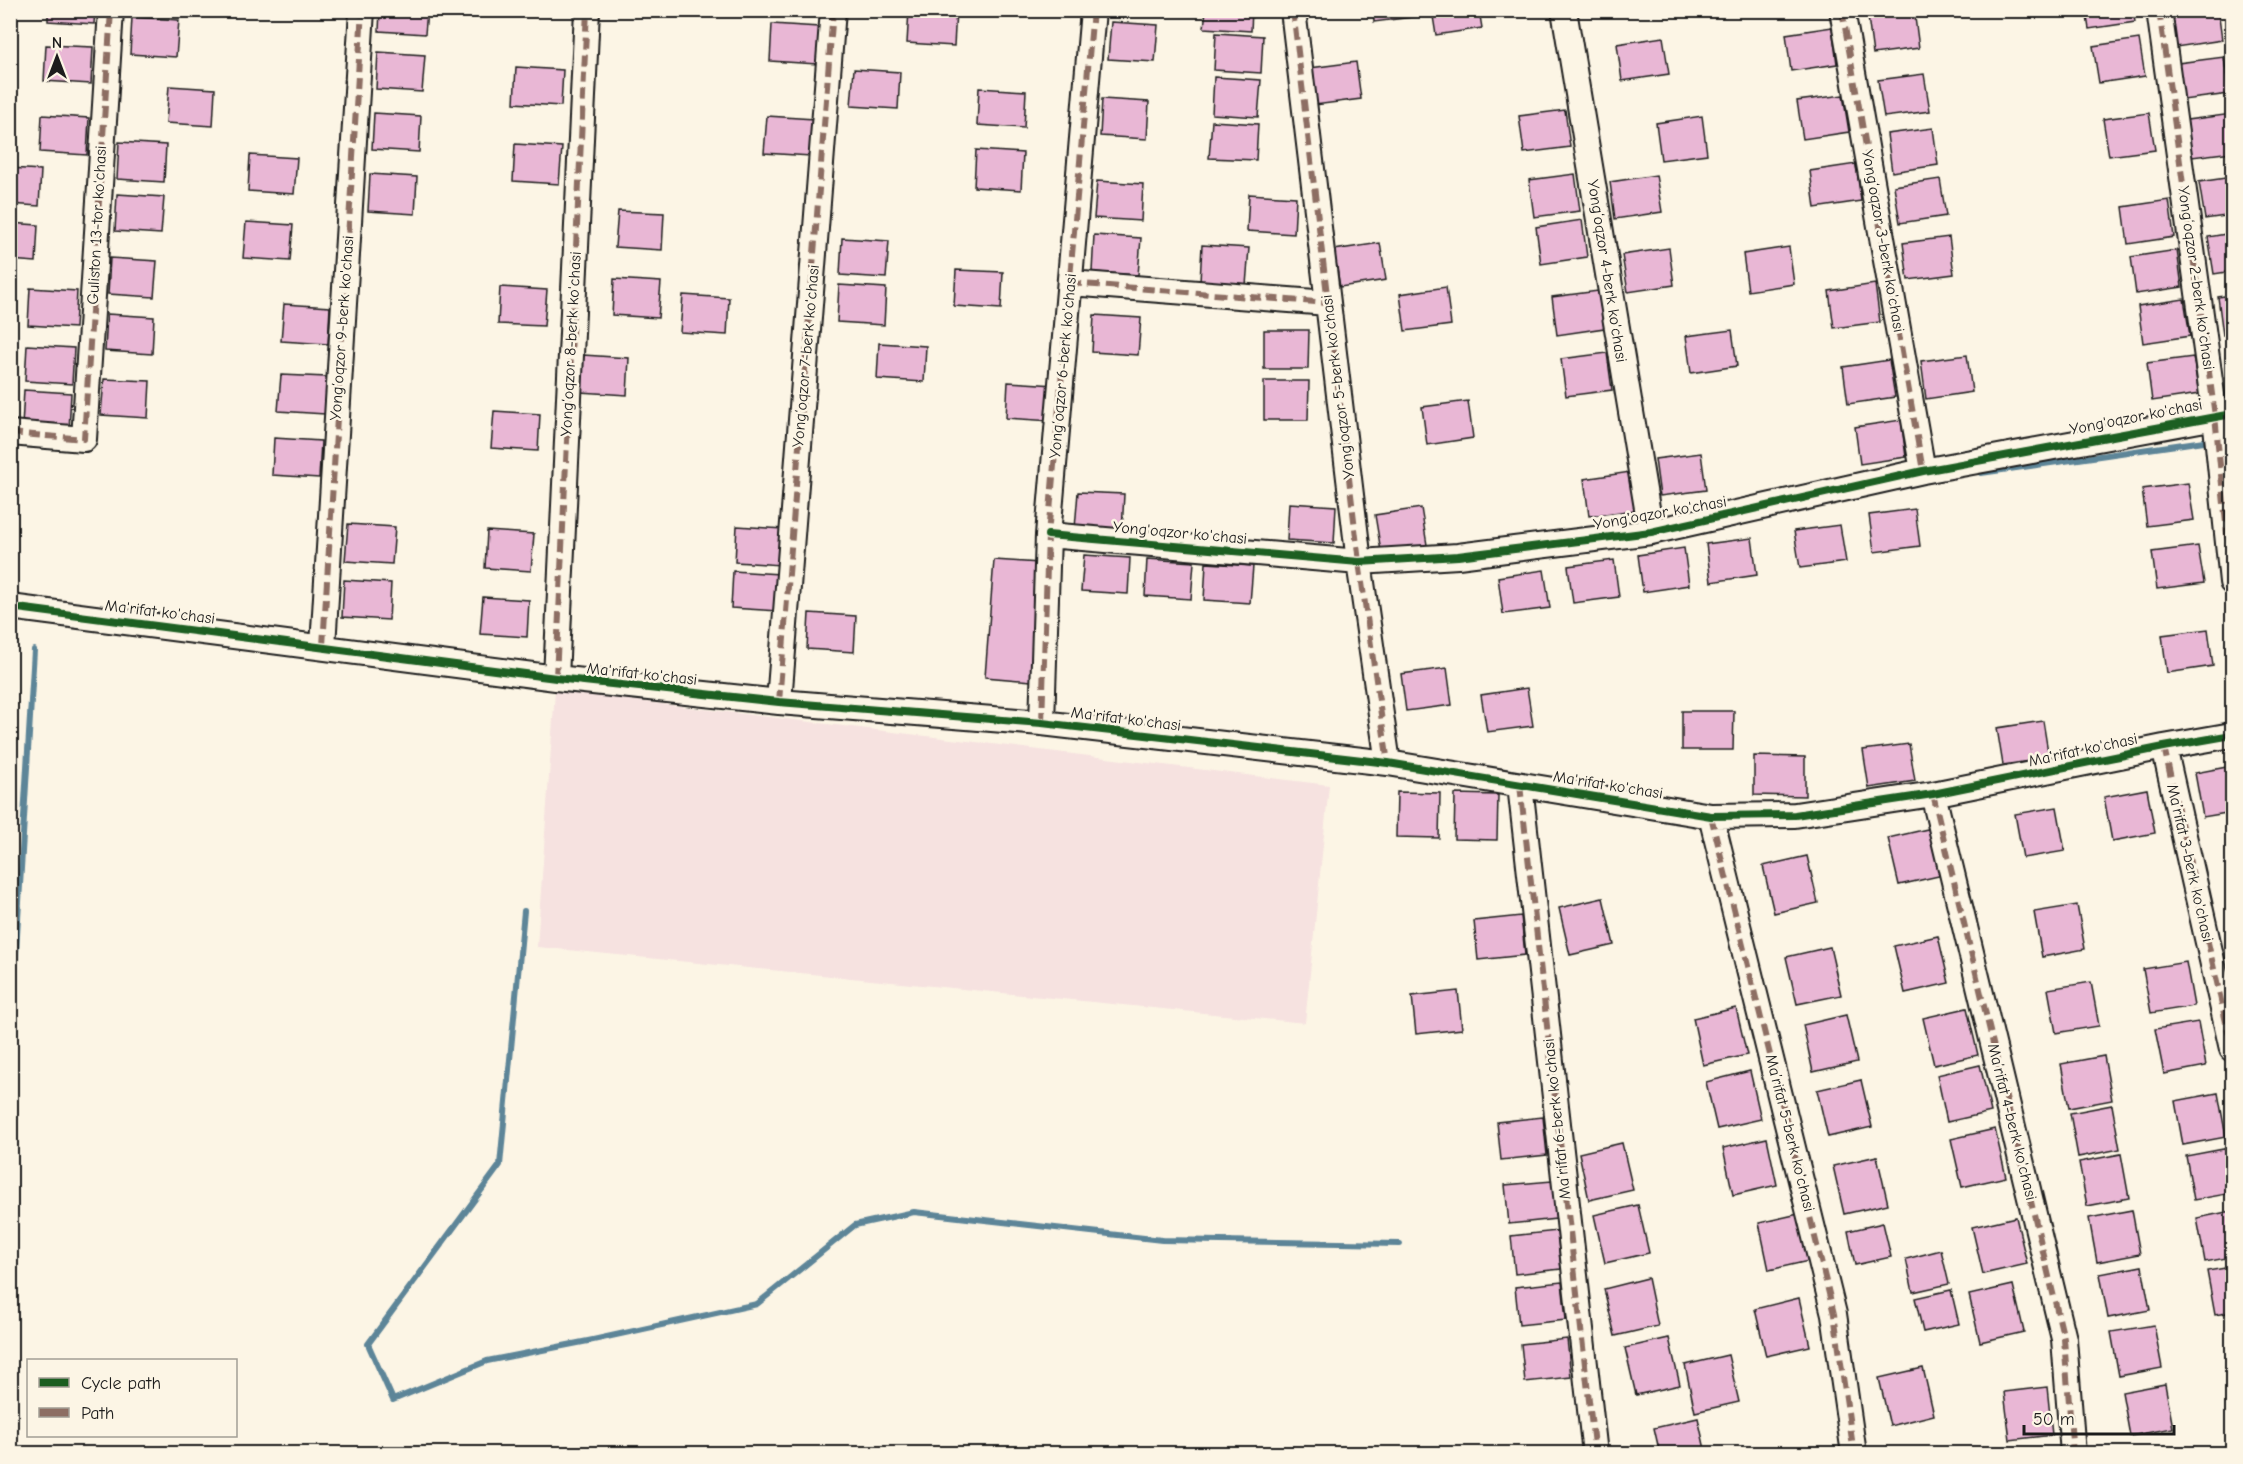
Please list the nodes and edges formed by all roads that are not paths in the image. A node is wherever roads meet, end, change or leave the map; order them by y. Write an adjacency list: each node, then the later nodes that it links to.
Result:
1 (111, 10): 13 (street, Guliston 13-tor ko'chasi)
2 (362, 10): 20 (street, Yong‘oqzor 9-berk ko'chasi)
3 (586, 10): 21 (street, Yong‘oqzor 8-berk ko'chasi)
4 (833, 10): 22 (street, Yong‘oqzor 7-berk ko'chasi)
5 (1093, 10): 10 (street, Yong‘oqzor 6-berk ko'chasi)
6 (1293, 10): 11 (street, Yong‘oqzor 5-berk ko'chasi)
7 (1564, 10): 15 (street, Yong‘oqzor 4-berk ko'chasi)
8 (1842, 10): 14 (street, Yong‘oqzor 3-berk ko'chasi)
9 (2159, 10): 12 (street, Yong‘oqzor 2-berk ko'chasi)
10 (1070, 283): 11 (street); 16 (street, Yong‘oqzor 6-berk ko'chasi)
11 (1328, 303): 17 (street, Yong‘oqzor 5-berk ko'chasi)
12 (2224, 415): 14 (street, Yong'oqzor ko'chasi); 18 (street, Yong‘oqzor 2-berk ko'chasi)
13 (10, 433)
14 (1923, 471): 15 (street, Yong'oqzor ko'chasi)
15 (1651, 532): 17 (street, Yong'oqzor ko'chasi)
16 (1048, 535): 17 (street, Yong'oqzor ko'chasi); 23 (street, Yong‘oqzor 6-berk ko'chasi)
17 (1359, 562): 26 (street, Yong‘oqzor 5-berk ko'chasi)
18 (2232, 582)
19 (10, 607): 20 (street, Ma'rifat ko'chasi)
20 (323, 646): 21 (street, Ma'rifat ko'chasi)
21 (556, 678): 22 (street, Ma'rifat ko'chasi)
22 (778, 702): 23 (street, Ma'rifat ko'chasi)
23 (1042, 723): 26 (street, Ma'rifat ko'chasi)
24 (2232, 735): 25 (street, Ma'rifat ko'chasi)
25 (2164, 747): 28 (street, Ma'rifat ko'chasi); 30 (street, Ma’rifat 3-berk ko'chasi)
26 (1388, 763): 27 (street, Ma'rifat ko'chasi)
27 (1520, 785): 29 (street, Ma'rifat ko'chasi); 31 (street, Ma’rifat 6-berk ko'chasi)
28 (1933, 794): 29 (street, Ma'rifat ko'chasi); 33 (street, Ma’rifat 4-berk ko'chasi)
29 (1711, 816): 32 (street, Ma’rifat 5-berk ko'chasi)
30 (2232, 1049)
31 (1595, 1454)
32 (1854, 1454)
33 (2073, 1454)

